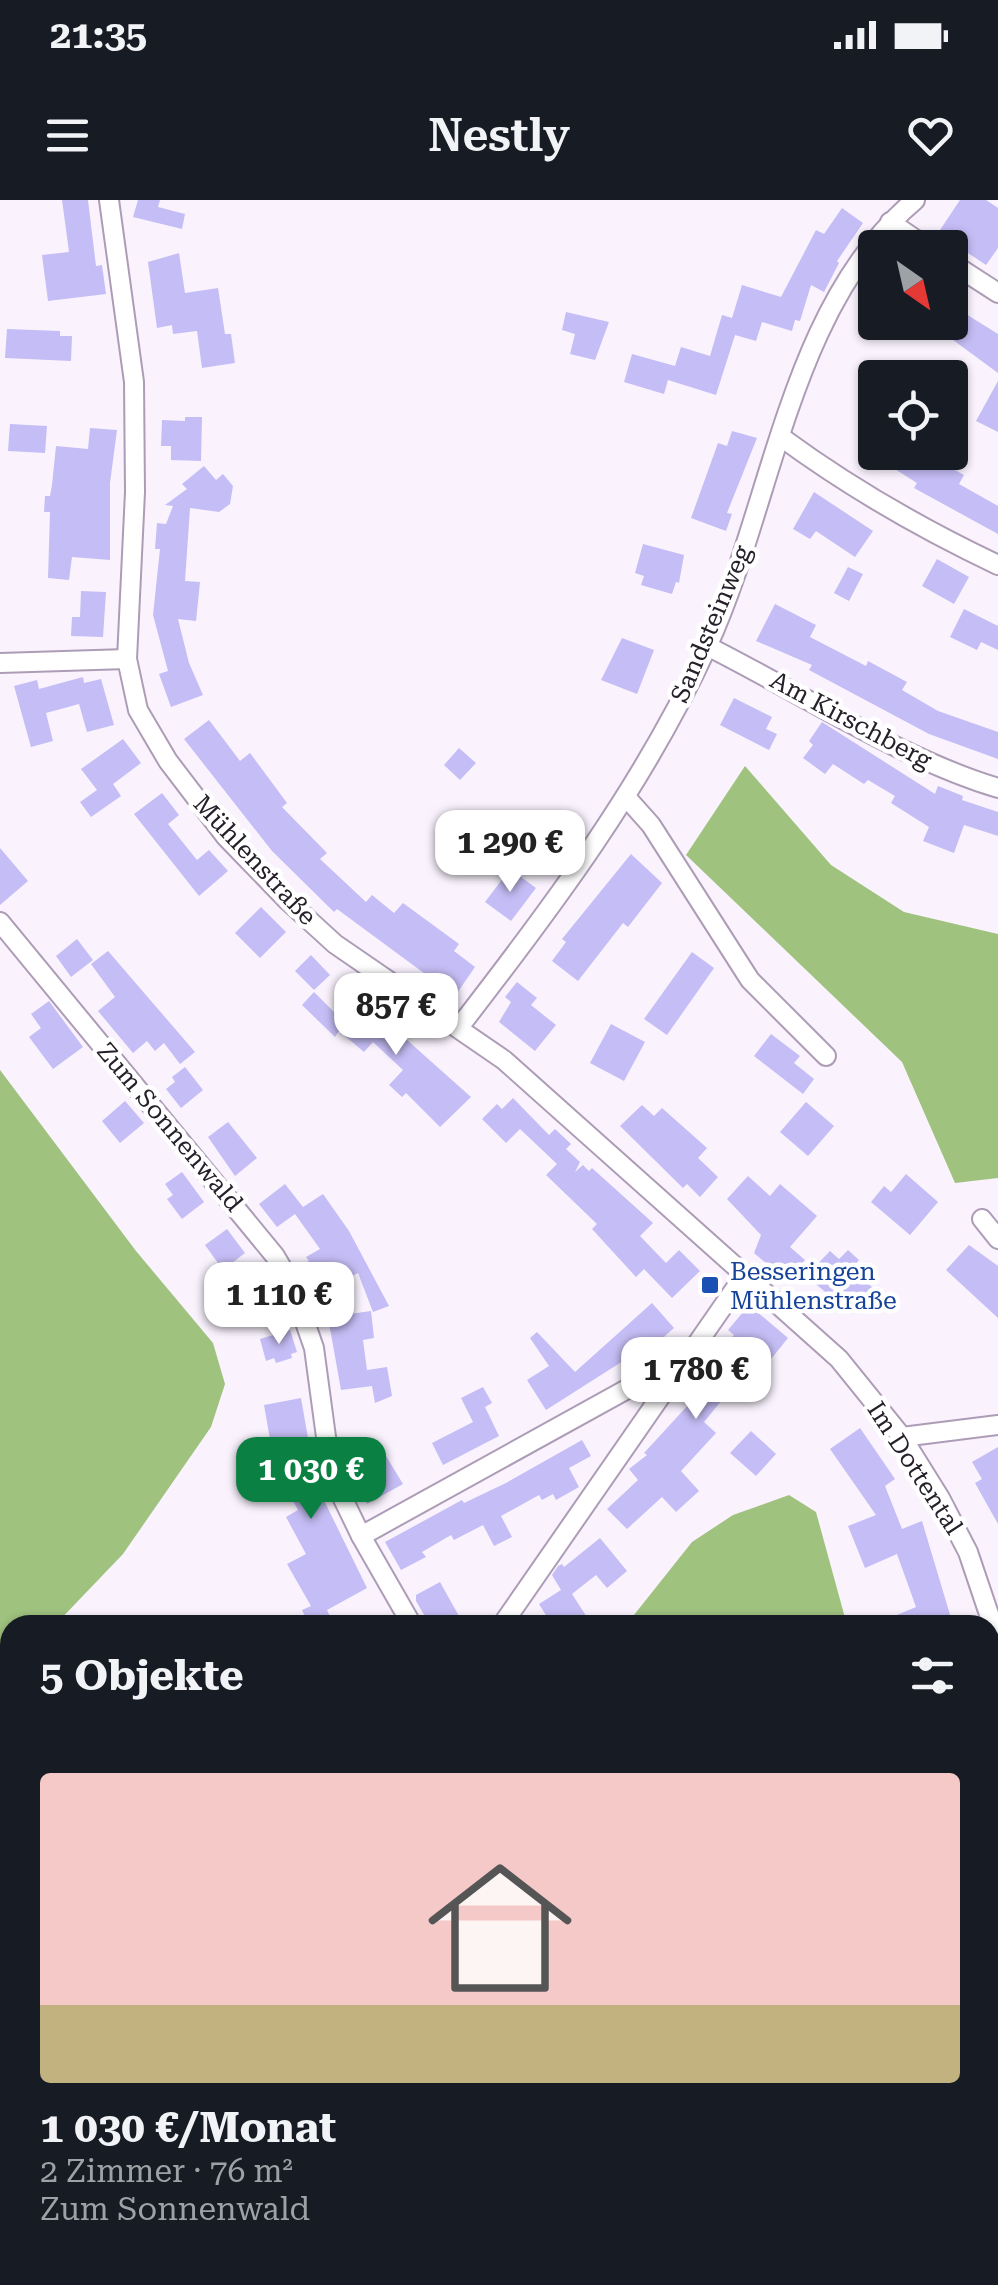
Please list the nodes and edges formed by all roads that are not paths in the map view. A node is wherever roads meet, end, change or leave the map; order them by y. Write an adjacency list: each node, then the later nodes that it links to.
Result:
1 (109, 200): 10 (street, Mühlenstraße)
2 (915, 200): 3 (street, Sandsteinweg)
3 (890, 222): 4 (street); 7 (street, Sandsteinweg)
4 (902, 230)
5 (968, 274): 6 (street)
6 (998, 293)
7 (781, 437): 8 (street); 9 (street, Sandsteinweg)
8 (998, 564)
9 (708, 646): 12 (street, Am Kirschberg); 13 (street, Sandsteinweg)
10 (127, 660): 11 (street); 15 (street, Mühlenstraße)
11 (0, 663)
12 (998, 788)
13 (626, 797): 15 (street, Sandsteinweg); 16 (street)
14 (0, 922): 24 (street, Zum Sonnenwald)
15 (460, 1026): 19 (street, Mühlenstraße)
16 (826, 1056)
17 (982, 1219): 18 (street)
18 (998, 1238)
19 (744, 1276): 20 (street, Mühlenstraße); 21 (street)
20 (838, 1360): 23 (street, Im Dottental)
21 (678, 1367): 24 (street); 26 (street)
22 (998, 1424): 23 (street)
23 (902, 1437): 27 (street, Im Dottental)
24 (361, 1536): 25 (street, Zum Sonnenwald)
25 (406, 1615)
26 (509, 1615)
27 (989, 1615)

